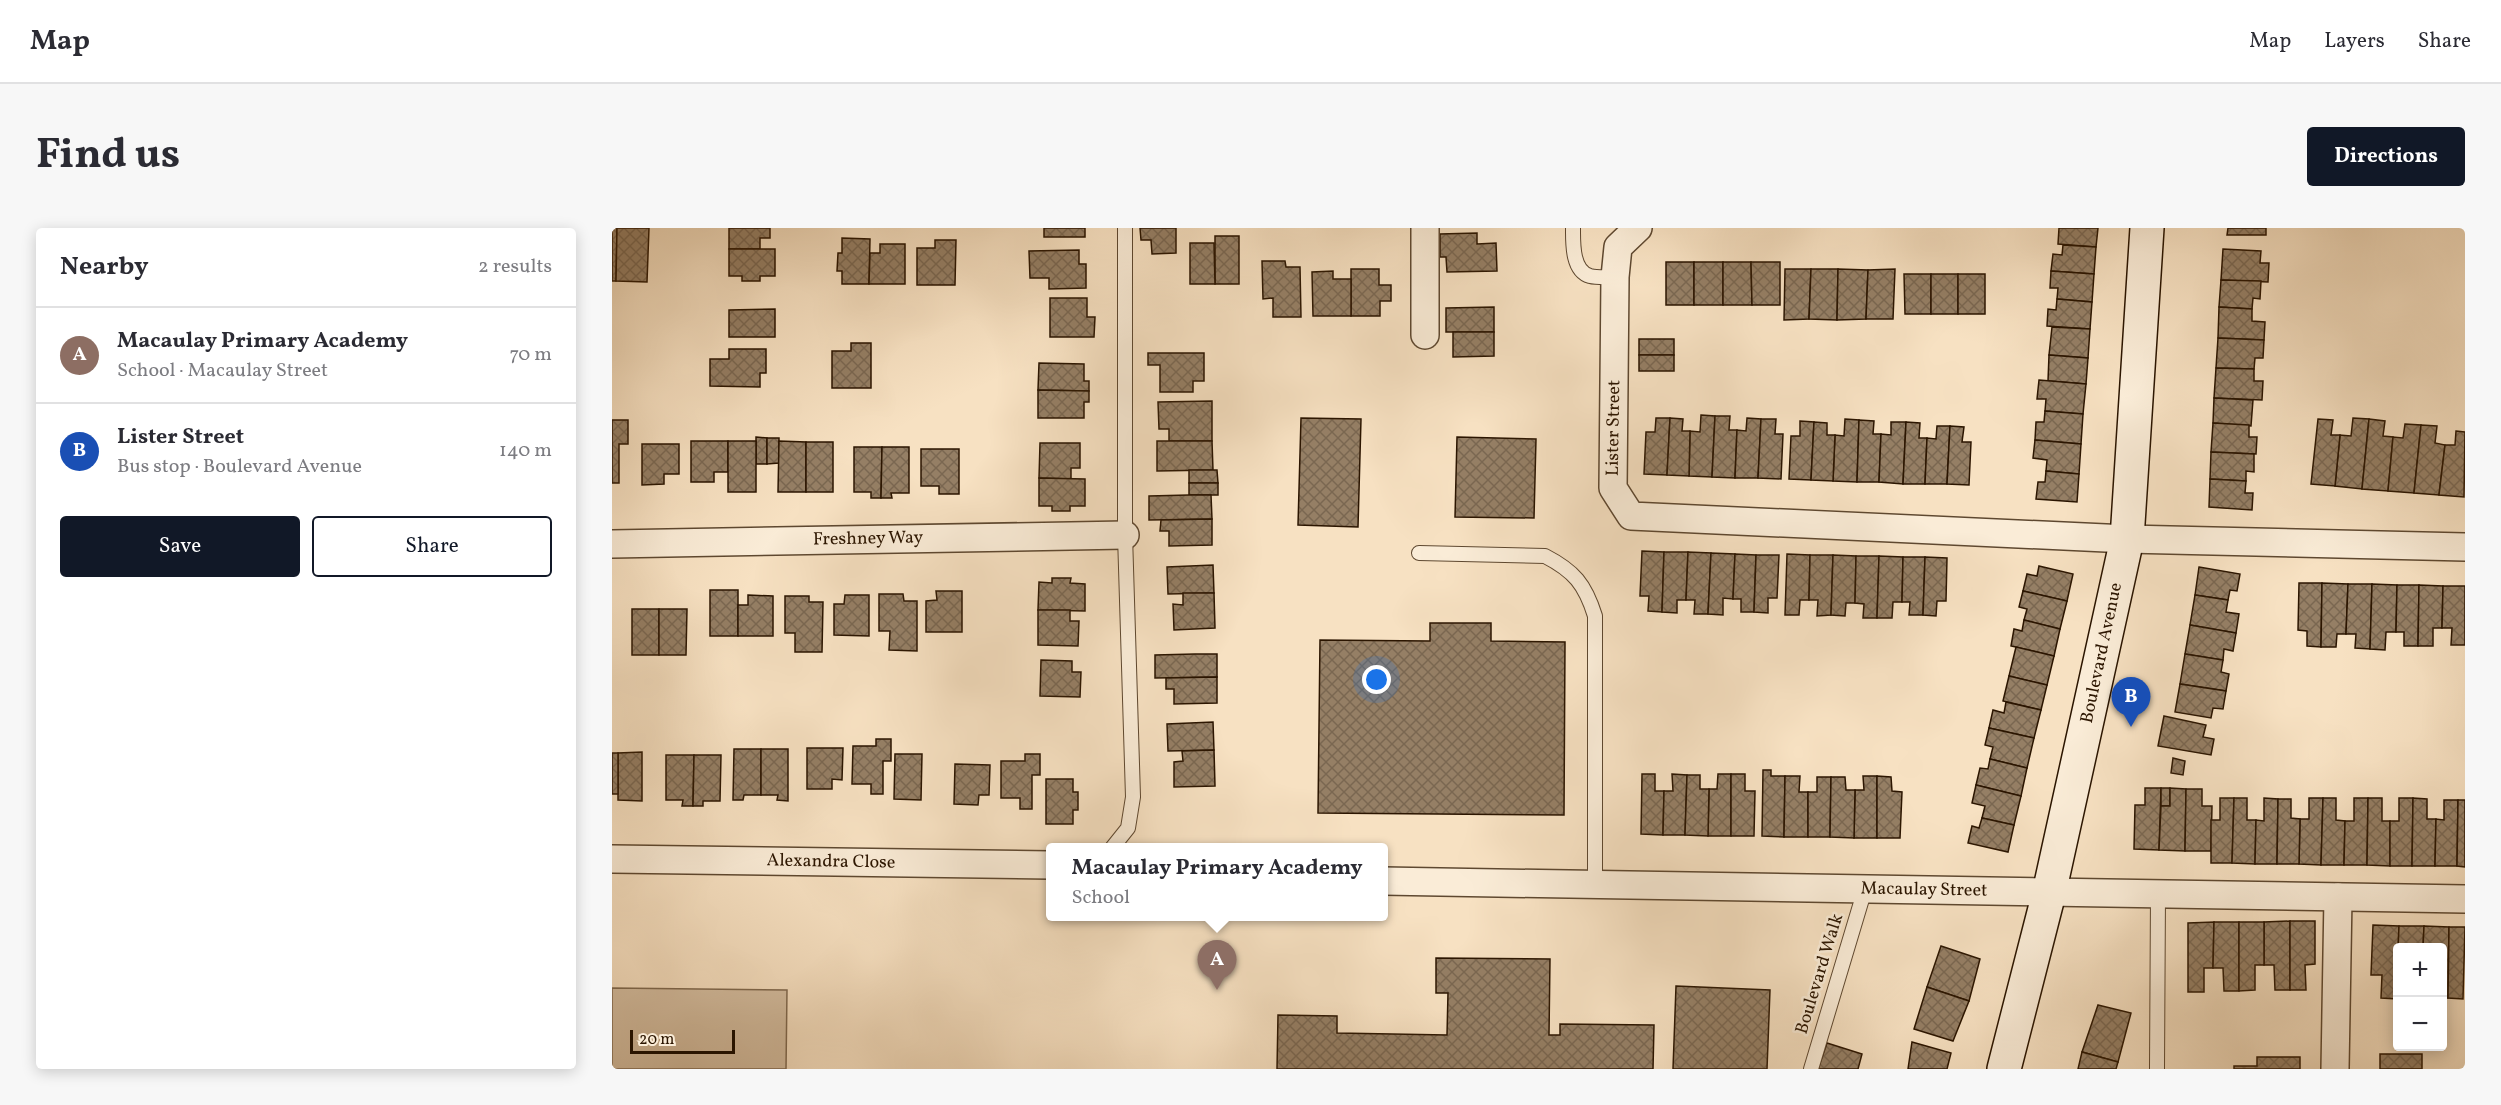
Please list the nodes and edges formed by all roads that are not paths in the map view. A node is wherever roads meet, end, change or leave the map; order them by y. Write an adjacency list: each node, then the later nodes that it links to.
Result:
1 (1125, 228): 8 (lane)
2 (1425, 228): 7 (street)
3 (1573, 228): 6 (lane)
4 (1638, 228): 6 (street, Lister Street)
5 (2147, 228): 9 (street, Boulevard Avenue)
6 (1615, 277): 9 (street, Lister Street)
7 (1425, 335)
8 (1125, 535): 10 (street, Freshney Way); 13 (lane)
9 (2127, 538): 11 (street, Lister Street); 19 (street, Boulevard Avenue)
10 (612, 544)
11 (2465, 547)
12 (1419, 553): 17 (lane)
13 (1117, 843)
14 (612, 859): 15 (street, Alexandra Close)
15 (1046, 865)
16 (1388, 881): 17 (street, Macaulay Street)
17 (1595, 885): 18 (street, Macaulay Street)
18 (1865, 889): 19 (street, Macaulay Street); 23 (lane, Boulevard Walk)
19 (2049, 893): 20 (street, Macaulay Street); 24 (street, Boulevard Avenue)
20 (2158, 894): 21 (street, Macaulay Street); 25 (lane)
21 (2338, 897): 22 (street, Macaulay Street); 26 (street)
22 (2465, 898)
23 (1810, 1069)
24 (2004, 1069)
25 (2157, 1069)
26 (2336, 1069)

